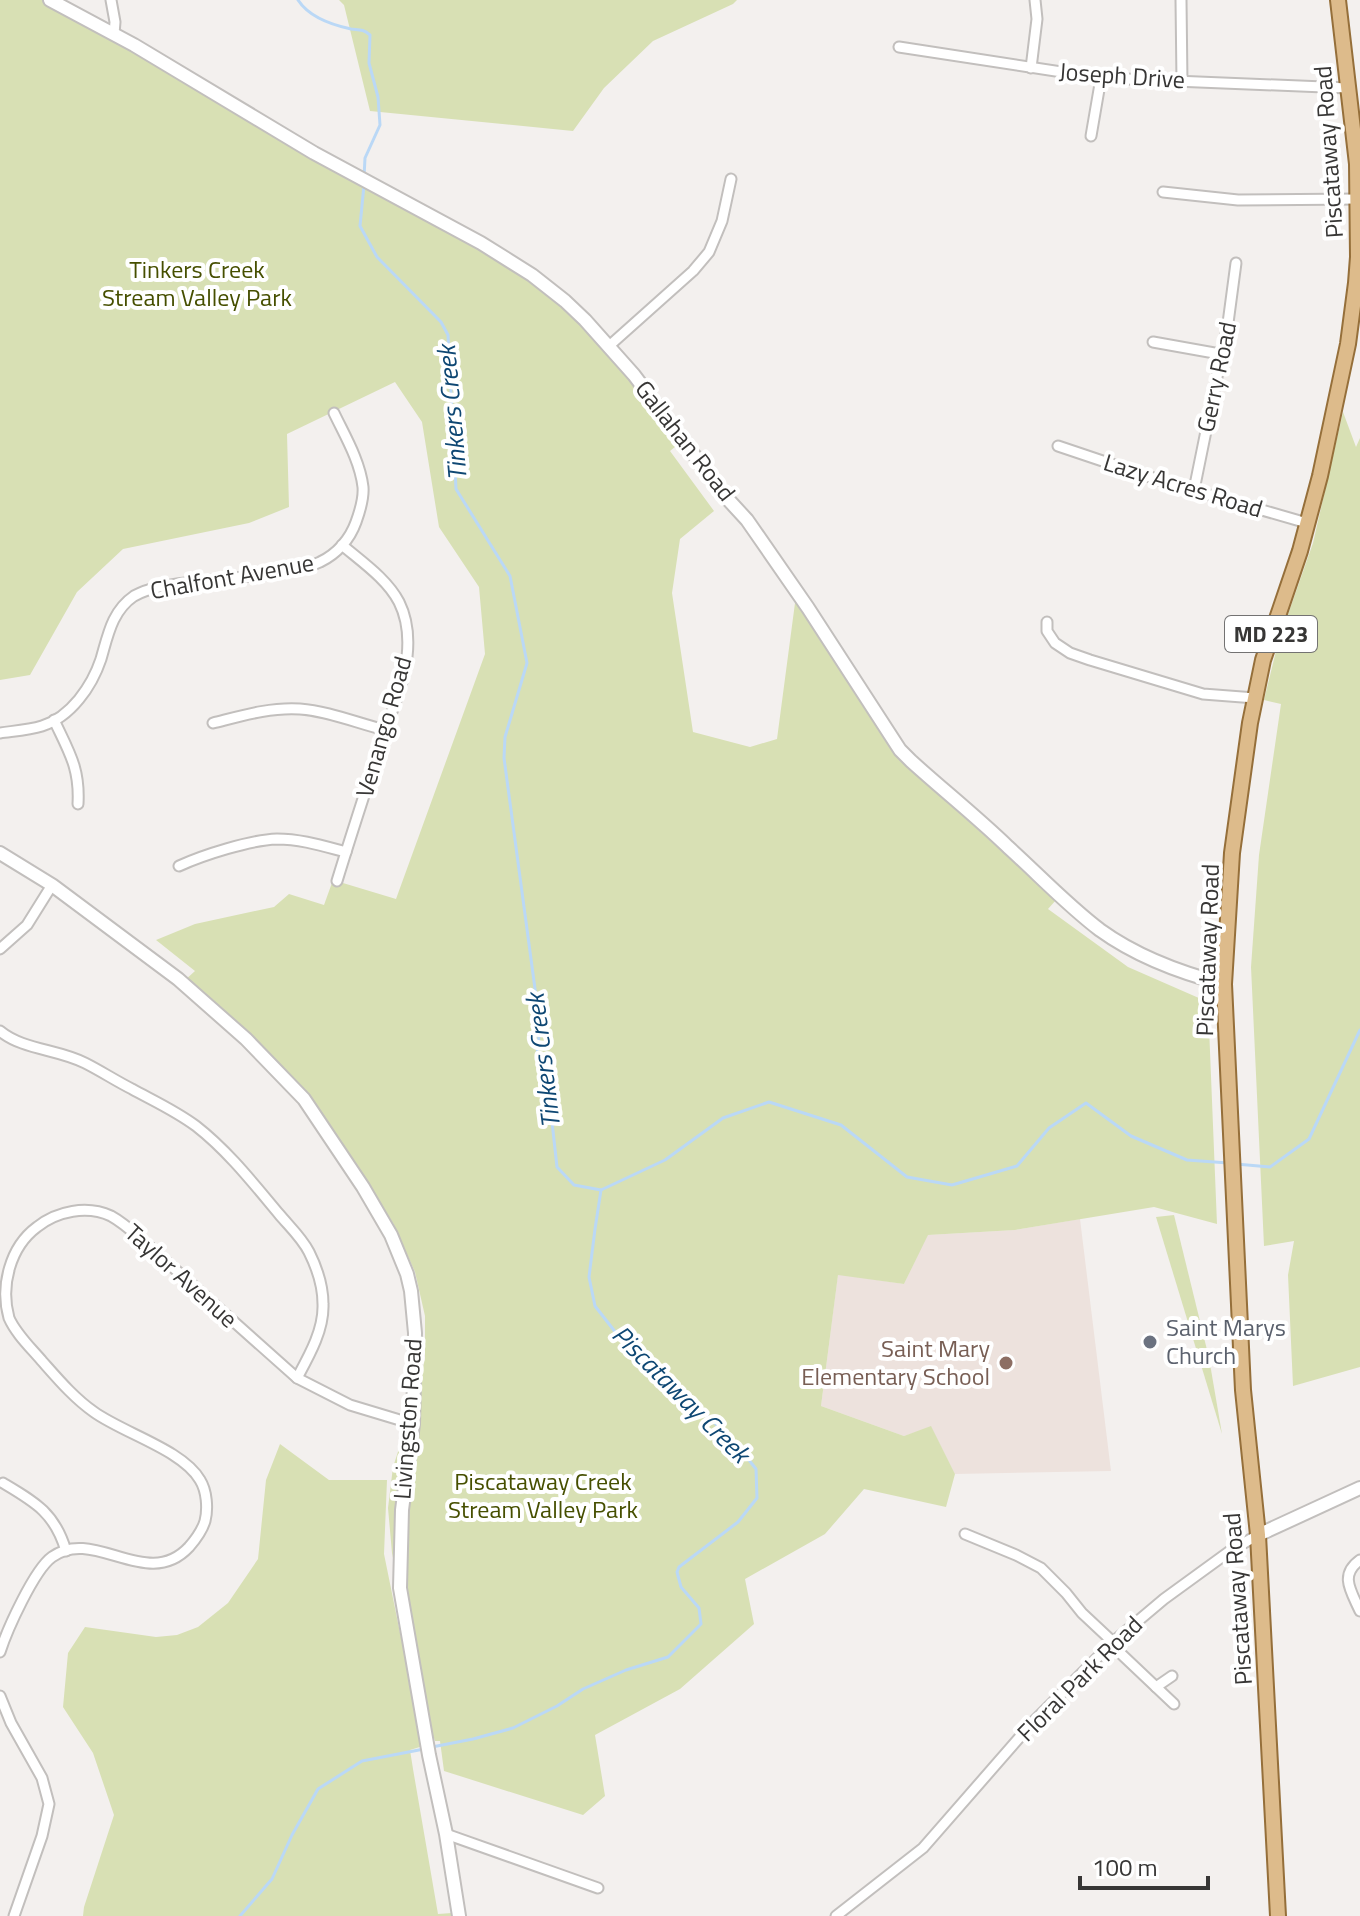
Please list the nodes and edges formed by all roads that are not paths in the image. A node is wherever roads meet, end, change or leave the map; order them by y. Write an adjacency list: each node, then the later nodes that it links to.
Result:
1 (50, 0): 6 (street, Gallahan Road)
2 (111, 0): 6 (street)
3 (1035, 0): 8 (street)
4 (1181, 0): 10 (street)
5 (1338, 0): 11 (main road, Piscataway Road / MD 223)
6 (114, 34): 18 (street, Gallahan Road)
7 (899, 47): 8 (street, Joseph Drive)
8 (1031, 68): 9 (street, Joseph Drive)
9 (1101, 78): 10 (street, Joseph Drive); 12 (street)
10 (1182, 82): 11 (street, Joseph Drive)
11 (1348, 88): 15 (main road, Piscataway Road / MD 223)
12 (1091, 136)
13 (731, 179): 18 (street)
14 (1163, 192): 15 (street)
15 (1358, 199): 23 (main road, Piscataway Road / MD 223)
16 (1236, 263): 19 (street, Gerry Road)
17 (1153, 342): 19 (street)
18 (609, 346): 38 (street, Gallahan Road)
19 (1220, 354): 22 (street, Gerry Road)
20 (334, 413): 24 (street, Chalfont Avenue)
21 (1058, 446): 22 (street, Lazy Acres Road)
22 (1194, 490): 23 (street, Lazy Acres Road)
23 (1307, 523): 26 (main road, Piscataway Road / MD 223)
24 (342, 545): 27 (street, Chalfont Avenue); 29 (street, Venango Road)
25 (1047, 622): 26 (street)
26 (1255, 698): 38 (main road, Piscataway Road / MD 223)
27 (54, 720): 30 (street, Chalfont Avenue); 31 (street)
28 (213, 723): 29 (street)
29 (385, 730): 32 (street, Venango Road)
30 (0, 733)
31 (78, 804)
32 (346, 852): 34 (street); 35 (street, Venango Road)
33 (0, 853): 36 (street, Livingston Road)
34 (179, 866)
35 (337, 881)
36 (52, 885): 37 (street); 41 (street, Livingston Road)
37 (0, 949)
38 (1224, 984): 45 (main road, Piscataway Road / MD 223)
39 (0, 1031): 40 (street)
40 (297, 1378): 41 (street, Taylor Avenue); 46 (street, Taylor Avenue)
41 (413, 1424): 55 (street, Livingston Road)
42 (3, 1483): 46 (street)
43 (1360, 1488): 45 (street, Floral Park Road)
44 (965, 1534): 49 (street)
45 (1258, 1535): 49 (street, Floral Park Road); 60 (main road, Piscataway Road)
46 (66, 1551): 50 (street)
47 (1360, 1560): 48 (street)
48 (1360, 1611)
49 (1113, 1642): 52 (street); 59 (street, Floral Park Road)
50 (0, 1652)
51 (1172, 1676): 52 (street)
52 (1156, 1687): 54 (street)
53 (0, 1696): 57 (street)
54 (1174, 1704)
55 (446, 1834): 56 (street); 58 (street, Livingston Road)
56 (598, 1888)
57 (14, 1916)
58 (459, 1916)
59 (836, 1916)
60 (1278, 1916)

